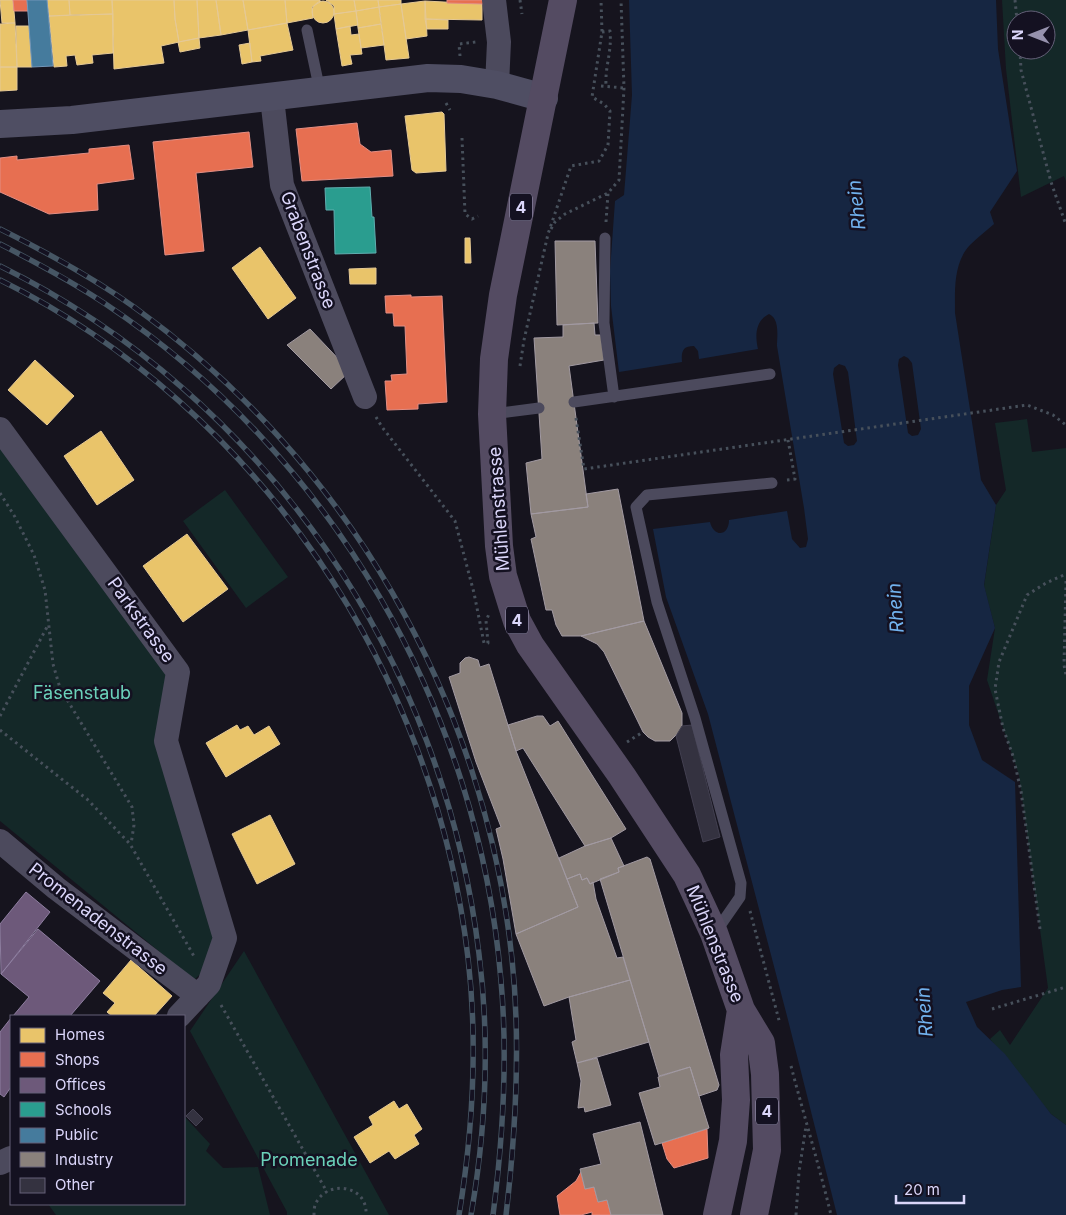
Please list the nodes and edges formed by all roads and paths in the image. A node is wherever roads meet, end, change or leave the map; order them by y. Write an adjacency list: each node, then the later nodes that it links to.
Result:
1 (494, 0): 12 (street)
2 (520, 0): 6 (path)
3 (563, 0): 18 (main road, 4)
4 (601, 0): 8 (path)
5 (621, 0): 15 (path)
6 (522, 14)
7 (307, 30): 16 (lane)
8 (602, 32): 14 (path); 24 (path)
9 (478, 42): 10 (path)
10 (459, 44)
11 (1020, 60): 23 (path)
12 (497, 85): 16 (main road); 18 (main road)
13 (601, 86): 14 (path)
14 (606, 86): 15 (path)
15 (624, 88): 21 (path)
16 (320, 91): 17 (main road)
17 (272, 98): 19 (main road); 28 (street, Grabenstrasse)
18 (544, 98): 32 (main road, Mühlenstrasse / 4)
19 (0, 124)
20 (462, 138): 22 (path)
21 (608, 193): 24 (path); 25 (path)
22 (478, 216)
23 (1066, 225)
24 (548, 234): 26 (path)
25 (605, 238): 29 (lane)
26 (520, 373)
27 (770, 374): 29 (lane)
28 (365, 397): 40 (path)
29 (614, 397): 30 (lane)
30 (574, 402): 35 (path)
31 (538, 408): 32 (lane)
32 (492, 414): 53 (main road, Mühlenstrasse / 4)
33 (1066, 425): 35 (path)
34 (0, 428): 55 (street, Parkstrasse)
35 (788, 440): 36 (path)
36 (772, 482): 51 (lane)
37 (0, 493): 41 (path)
38 (1066, 574): 52 (path)
39 (1066, 581): 42 (path)
40 (489, 613)
41 (48, 626): 43 (path); 50 (path)
42 (1066, 675)
43 (0, 716)
44 (0, 730): 50 (path)
45 (643, 732): 47 (path)
46 (621, 734): 47 (path)
47 (626, 742): 48 (path)
48 (632, 751)
49 (0, 841): 55 (street, Promenadenstrasse)
50 (130, 844): 55 (path)
51 (741, 883): 53 (lane); 59 (path)
52 (1040, 929)
53 (714, 933): 57 (main road, Mühlenstrasse / 4)
54 (1066, 987): 56 (path)
55 (203, 990): 58 (street); 62 (path)
56 (992, 1009)
57 (741, 1010): 65 (main road, Mühlenstrasse / 4); 66 (main road, Mühlenstrasse / 4)
58 (180, 1015)
59 (781, 1029)
60 (789, 1058): 61 (path)
61 (806, 1124): 67 (path); 68 (path)
62 (327, 1192): 63 (path); 64 (path)
63 (314, 1215)
64 (366, 1215)
65 (717, 1215)
66 (754, 1215)
67 (796, 1215)
68 (832, 1215)

